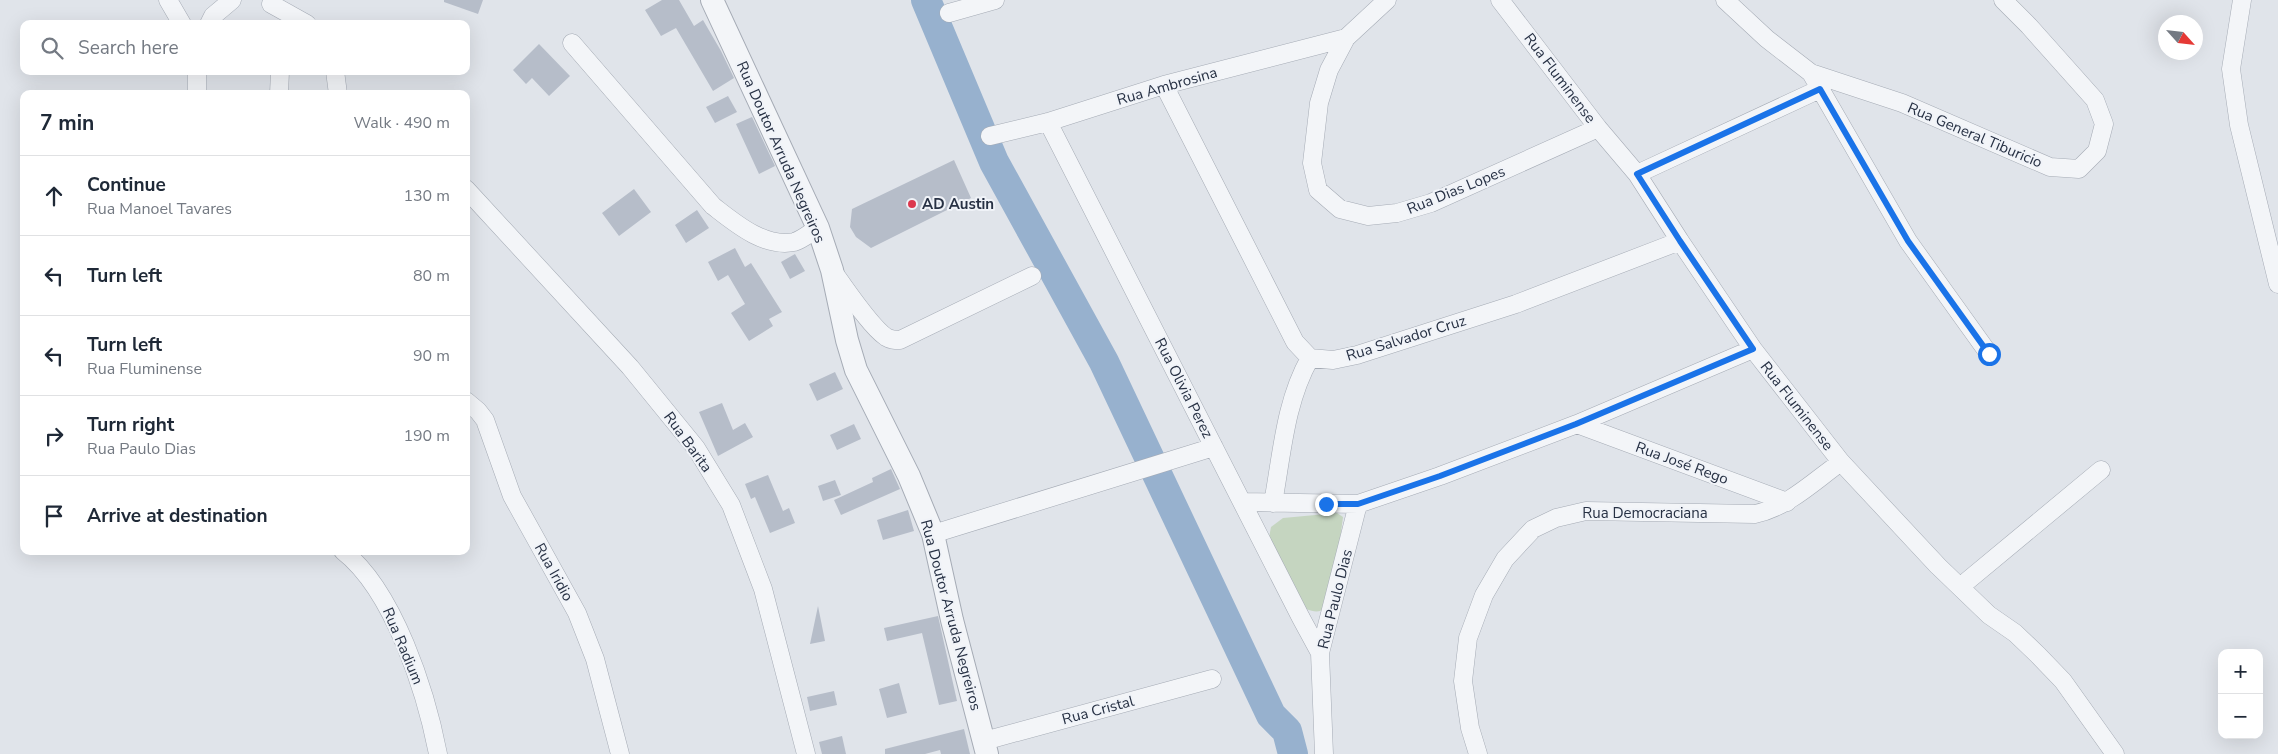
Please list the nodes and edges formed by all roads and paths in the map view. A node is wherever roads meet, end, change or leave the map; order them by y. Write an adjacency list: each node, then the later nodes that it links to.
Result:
1 (168, 0): 12 (street)
2 (232, 0): 13 (street)
3 (995, 0): 11 (street)
4 (1387, 0): 16 (street, Rua Dias Lopes)
5 (1500, 0): 28 (street, Rua Fluminense)
6 (1725, 0): 18 (street)
7 (2003, 0): 18 (street, Rua General Tiburicio)
8 (2242, 0): 36 (street)
9 (269, 2): 14 (street); 15 (street)
10 (716, 2): 32 (street, Rua Doutor Arruda Negreiros)
11 (949, 13)
12 (180, 20)
13 (211, 20)
14 (274, 20)
15 (300, 20)
16 (1346, 38): 22 (street, Rua Ambrosina); 28 (street, Rua Dias Lopes)
17 (572, 43): 32 (street)
18 (1811, 73): 23 (street)
19 (196, 75): 24 (street)
20 (280, 75): 25 (street)
21 (336, 75): 26 (street)
22 (1164, 85): 27 (street, Rua Ambrosina); 39 (street)
23 (1820, 89): 30 (street); 38 (street)
24 (197, 90)
25 (279, 90)
26 (337, 90)
27 (1048, 122): 29 (street, Rua Ambrosina); 42 (street, Rua Olivia Perez)
28 (1598, 128): 30 (street, Rua Fluminense)
29 (990, 136)
30 (1637, 174): 33 (street, Rua Fluminense)
31 (470, 193): 57 (street, Rua Barita)
32 (818, 228): 34 (street, Rua Doutor Arruda Negreiros)
33 (1680, 241): 37 (street, Rua Fluminense); 39 (street, Rua Salvador Cruz)
34 (832, 270): 35 (street); 49 (street, Rua Doutor Arruda Negreiros)
35 (1032, 276)
36 (2278, 284)
37 (1753, 349): 41 (street); 43 (street, Rua Fluminense)
38 (1989, 354)
39 (1310, 358): 47 (street)
40 (470, 404): 56 (street, Rua Iridio)
41 (1576, 424): 46 (street, Rua José Rego); 48 (street)
42 (1214, 447): 45 (street, Rua Olivia Perez); 49 (street)
43 (1840, 462): 46 (street, Rua Democraciana); 51 (street, Rua Fluminense)
44 (2101, 470): 51 (street)
45 (1242, 502): 47 (street); 52 (street, Rua Olivia Perez)
46 (1786, 502): 59 (street, Rua Democraciana)
47 (1274, 503): 48 (street)
48 (1358, 504): 52 (street, Rua Paulo Dias)
49 (933, 534): 54 (street, Rua Doutor Arruda Negreiros)
50 (348, 555): 55 (street, Rua Radium)
51 (1960, 587): 60 (street, Rua Fluminense)
52 (1320, 653): 58 (street, Rua Paulo Dias)
53 (1212, 679): 54 (street, Rua Cristal)
54 (985, 747)
55 (438, 754)
56 (620, 754)
57 (806, 754)
58 (1324, 754)
59 (1478, 754)
60 (2115, 754)

